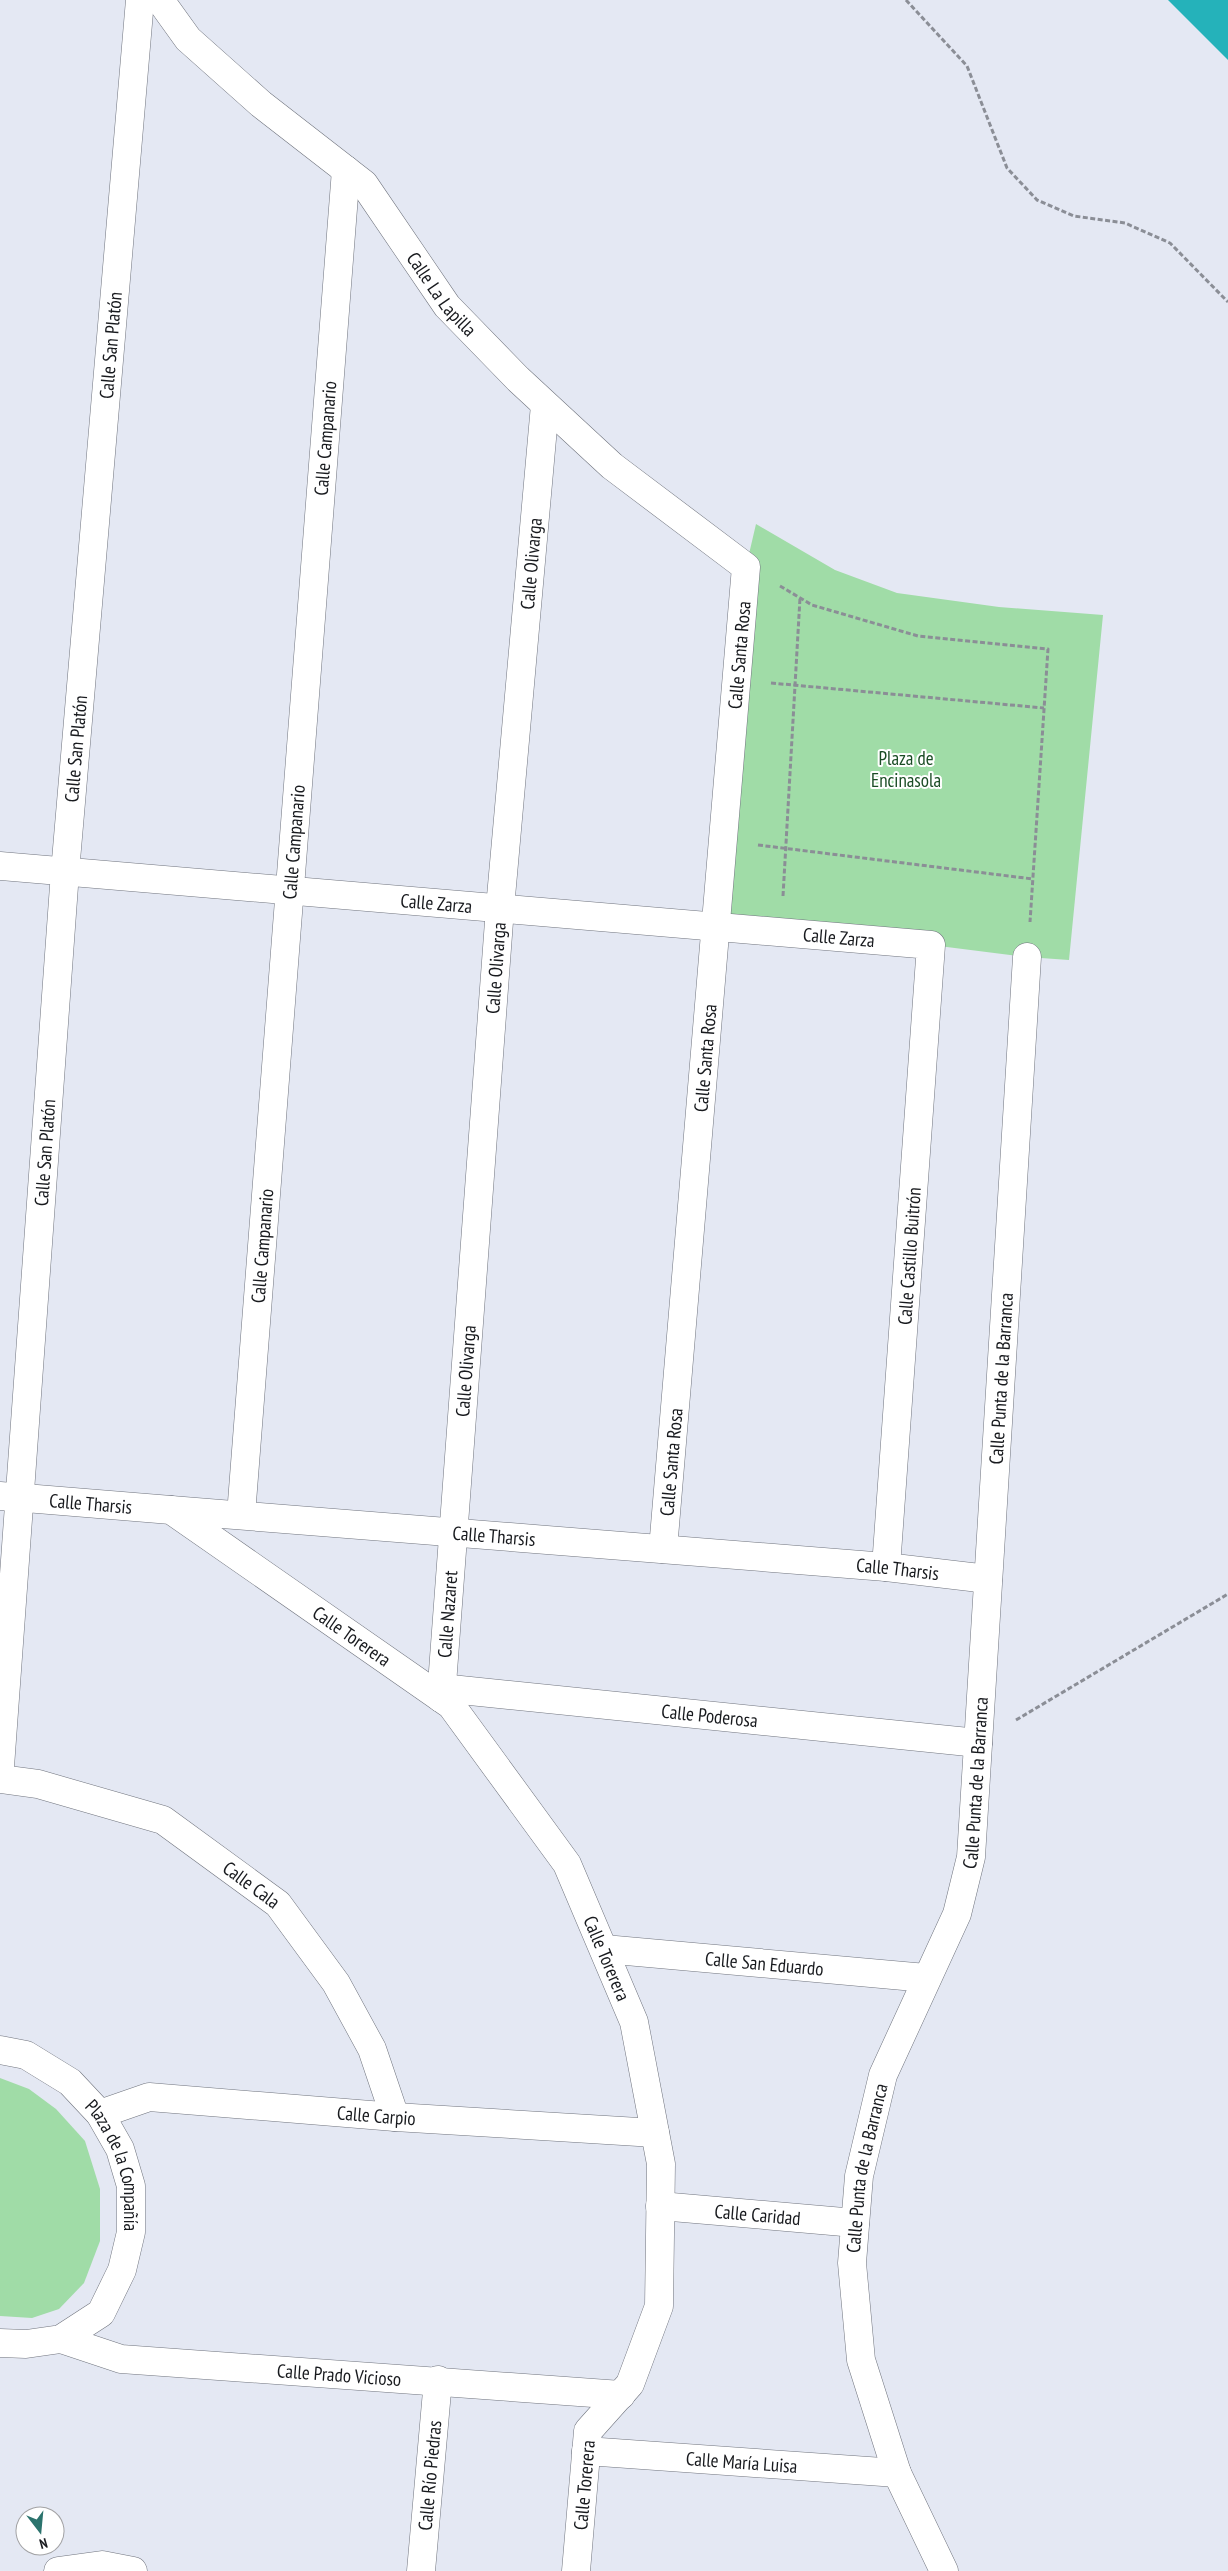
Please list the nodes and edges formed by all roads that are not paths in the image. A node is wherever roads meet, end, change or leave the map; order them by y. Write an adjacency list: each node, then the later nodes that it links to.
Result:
1 (140, 0): 7 (street, Calle San Platón)
2 (160, 0): 3 (street, Calle La Lapilla)
3 (346, 170): 4 (street, Calle La Lapilla); 8 (street, Calle Campanario)
4 (545, 405): 5 (street, Calle La Lapilla); 9 (street, Calle Olivarga)
5 (746, 567): 10 (street, Calle Santa Rosa)
6 (0, 866): 7 (street, Calle Zarza)
7 (64, 872): 8 (street, Calle Zarza); 13 (street, Calle San Platón)
8 (289, 890): 9 (street, Calle Zarza); 15 (street, Calle Campanario)
9 (500, 908): 10 (street, Calle Zarza); 16 (street, Calle Olivarga)
10 (717, 926): 11 (street, Calle Zarza); 17 (street, Calle Santa Rosa)
11 (932, 945): 18 (street, Calle Castillo Buitrón)
12 (1027, 958): 19 (street, Calle Punta de la Barranca)
13 (10, 1497): 14 (street, Calle Tharsis); 22 (street, Calle San Platón)
14 (171, 1510): 15 (street, Calle Tharsis); 20 (street, Calle Torerera)
15 (241, 1515): 16 (street, Calle Tharsis)
16 (453, 1532): 17 (street, Calle Tharsis); 20 (street, Calle Nazaret)
17 (663, 1549): 18 (street, Calle Tharsis)
18 (886, 1567): 19 (street, Calle Tharsis)
19 (988, 1579): 21 (street, Calle Punta de la Barranca)
20 (441, 1693): 21 (street, Calle Poderosa); 24 (street, Calle Torerera)
21 (978, 1743): 25 (street, Calle Punta de la Barranca)
22 (0, 1767)
23 (0, 1778): 28 (street, Calle Cala)
24 (604, 1949): 25 (street, Calle San Eduardo); 29 (street, Calle Torerera)
25 (926, 1978): 31 (street, Calle Punta de la Barranca)
26 (0, 2050): 27 (street, Plaza de la Compañía)
27 (100, 2114): 28 (street, Calle Carpio); 32 (street, Plaza de la Compañía)
28 (395, 2118): 29 (street, Calle Carpio)
29 (655, 2133): 30 (street, Calle Torerera)
30 (660, 2206): 31 (street, Calle Caridad); 35 (street, Calle Torerera)
31 (855, 2223): 37 (street, Calle Punta de la Barranca)
32 (61, 2339): 33 (street, Plaza de la Compañía); 34 (street, Calle Prado Vicioso)
33 (0, 2343)
34 (438, 2380): 35 (street, Calle Prado Vicioso); 40 (street, Calle Río Piedras)
35 (621, 2395): 36 (street, Calle Torerera)
36 (586, 2451): 37 (street, Calle María Luisa); 41 (street, Calle Torerera)
37 (896, 2473): 42 (street, Calle Punta de la Barranca)
38 (58, 2571): 39 (street)
39 (133, 2571)
40 (421, 2571)
41 (576, 2571)
42 (944, 2571)

